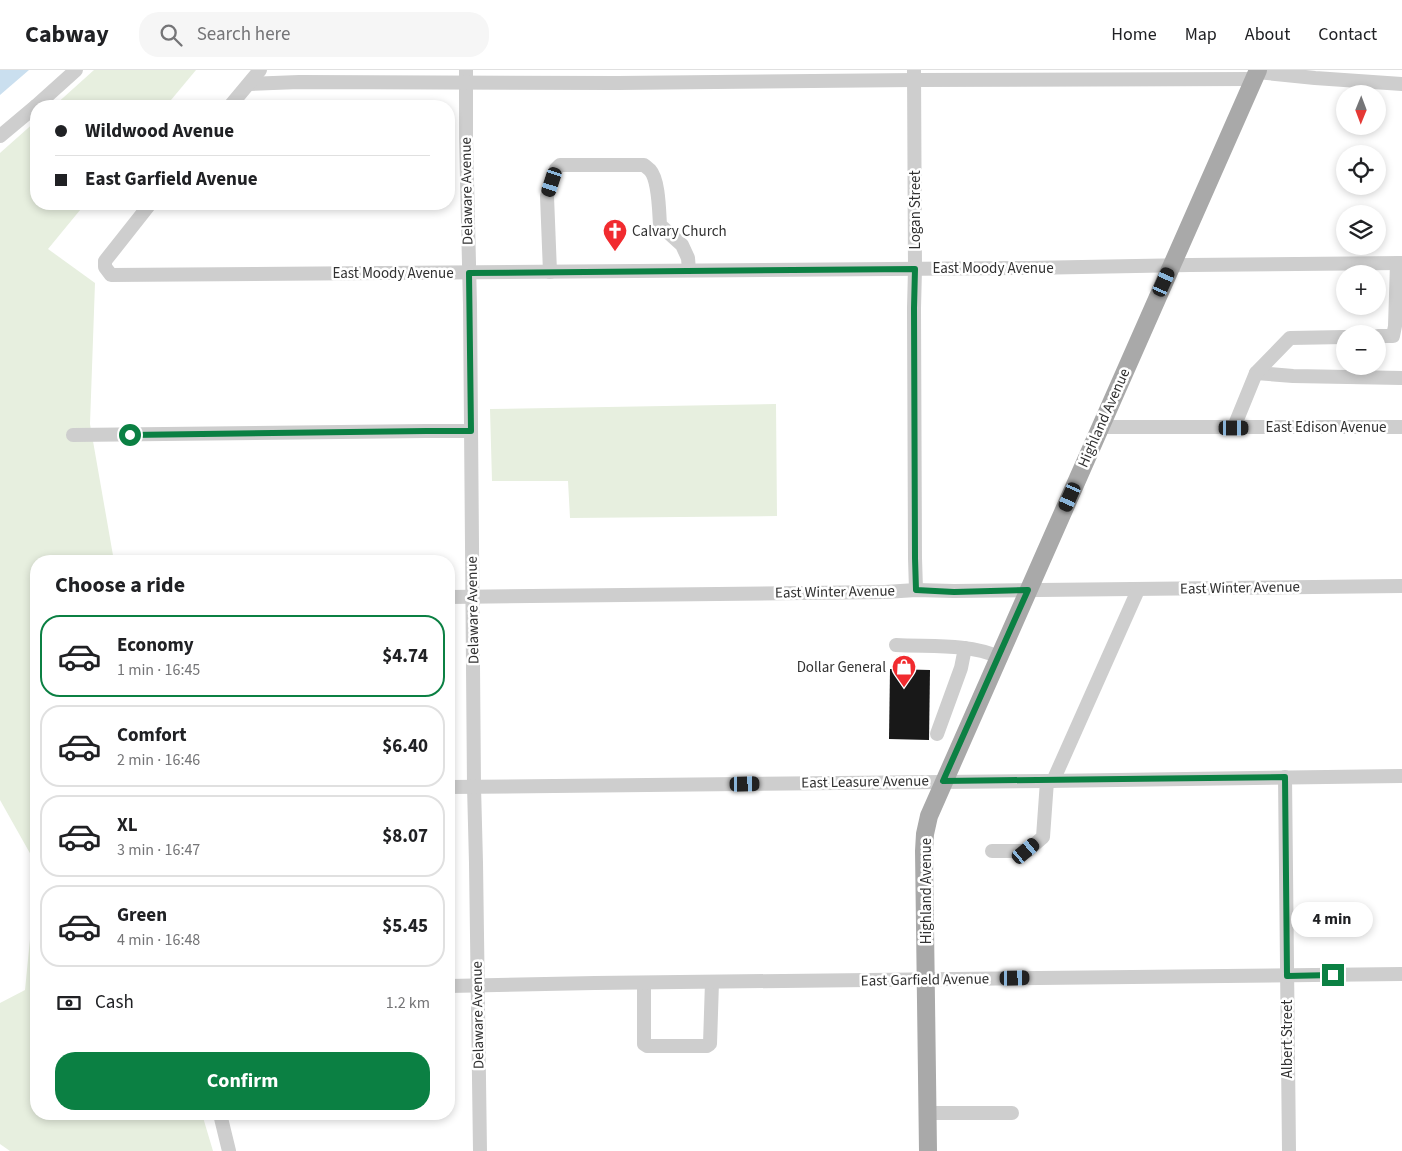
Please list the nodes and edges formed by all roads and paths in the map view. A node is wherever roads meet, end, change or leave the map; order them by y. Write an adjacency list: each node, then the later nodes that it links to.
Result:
1 (76, 70): 8 (street)
2 (260, 70): 6 (street)
3 (1256, 74): 4 (street); 7 (street); 14 (main road, Highland Avenue)
4 (914, 75): 5 (street); 15 (street, Logan Street)
5 (466, 76): 6 (street); 18 (street, Delaware Avenue)
6 (249, 84): 9 (street)
7 (1402, 84)
8 (43, 100)
9 (235, 100)
10 (30, 111): 11 (street)
11 (0, 136)
12 (145, 210): 18 (street, East Moody Avenue)
13 (1399, 263): 14 (street, East Moody Avenue); 19 (street)
14 (1172, 265): 15 (street, East Moody Avenue); 23 (main road, Highland Avenue)
15 (915, 269): 16 (street, East Moody Avenue); 29 (street, Logan Street)
16 (689, 270): 17 (street, East Moody Avenue); 17 (street)
17 (550, 272): 18 (street, East Moody Avenue)
18 (469, 273): 26 (street, Delaware Avenue)
19 (1397, 336)
20 (1336, 337): 21 (street)
21 (1256, 373): 22 (street); 25 (street)
22 (1402, 378)
23 (1100, 427): 25 (street, East Edison Avenue); 30 (main road, Highland Avenue)
24 (1402, 427): 25 (street, East Edison Avenue)
25 (1234, 428)
26 (471, 431): 27 (street); 33 (street, Delaware Avenue)
27 (73, 435)
28 (1402, 586): 31 (street, East Winter Avenue)
29 (916, 590): 30 (street, East Winter Avenue); 33 (street, East Winter Avenue)
30 (1028, 590): 31 (street, East Winter Avenue); 36 (main road, Highland Avenue)
31 (1138, 590): 41 (street)
32 (455, 597): 33 (street, East Winter Avenue)
33 (472, 597): 42 (street, Delaware Avenue)
34 (896, 645): 35 (street)
35 (965, 648): 36 (street); 37 (street)
36 (999, 657): 40 (main road, Highland Avenue)
37 (937, 734)
38 (1402, 776): 39 (street, East Leasure Avenue)
39 (1285, 777): 41 (street, East Leasure Avenue); 46 (street, Albert Street)
40 (943, 781): 41 (street, East Leasure Avenue); 42 (street, East Leasure Avenue); 47 (main road, Highland Avenue)
41 (1050, 781): 44 (street)
42 (474, 786): 43 (street, East Leasure Avenue); 51 (street, Delaware Avenue)
43 (455, 787)
44 (992, 851)
45 (1402, 974): 46 (street, East Garfield Avenue)
46 (1287, 976): 47 (street, East Garfield Avenue); 58 (street, Albert Street)
47 (926, 980): 48 (street, East Garfield Avenue); 52 (main road, Highland Avenue)
48 (712, 982): 49 (street, East Garfield Avenue); 49 (street)
49 (644, 983): 51 (street, East Garfield Avenue)
50 (455, 986): 51 (street, East Garfield Avenue)
51 (477, 986): 56 (street, Delaware Avenue)
52 (928, 1112): 53 (street); 57 (main road, Highland Avenue)
53 (1012, 1113)
54 (221, 1120): 55 (street)
55 (229, 1151)
56 (480, 1151)
57 (928, 1151)
58 (1289, 1151)

